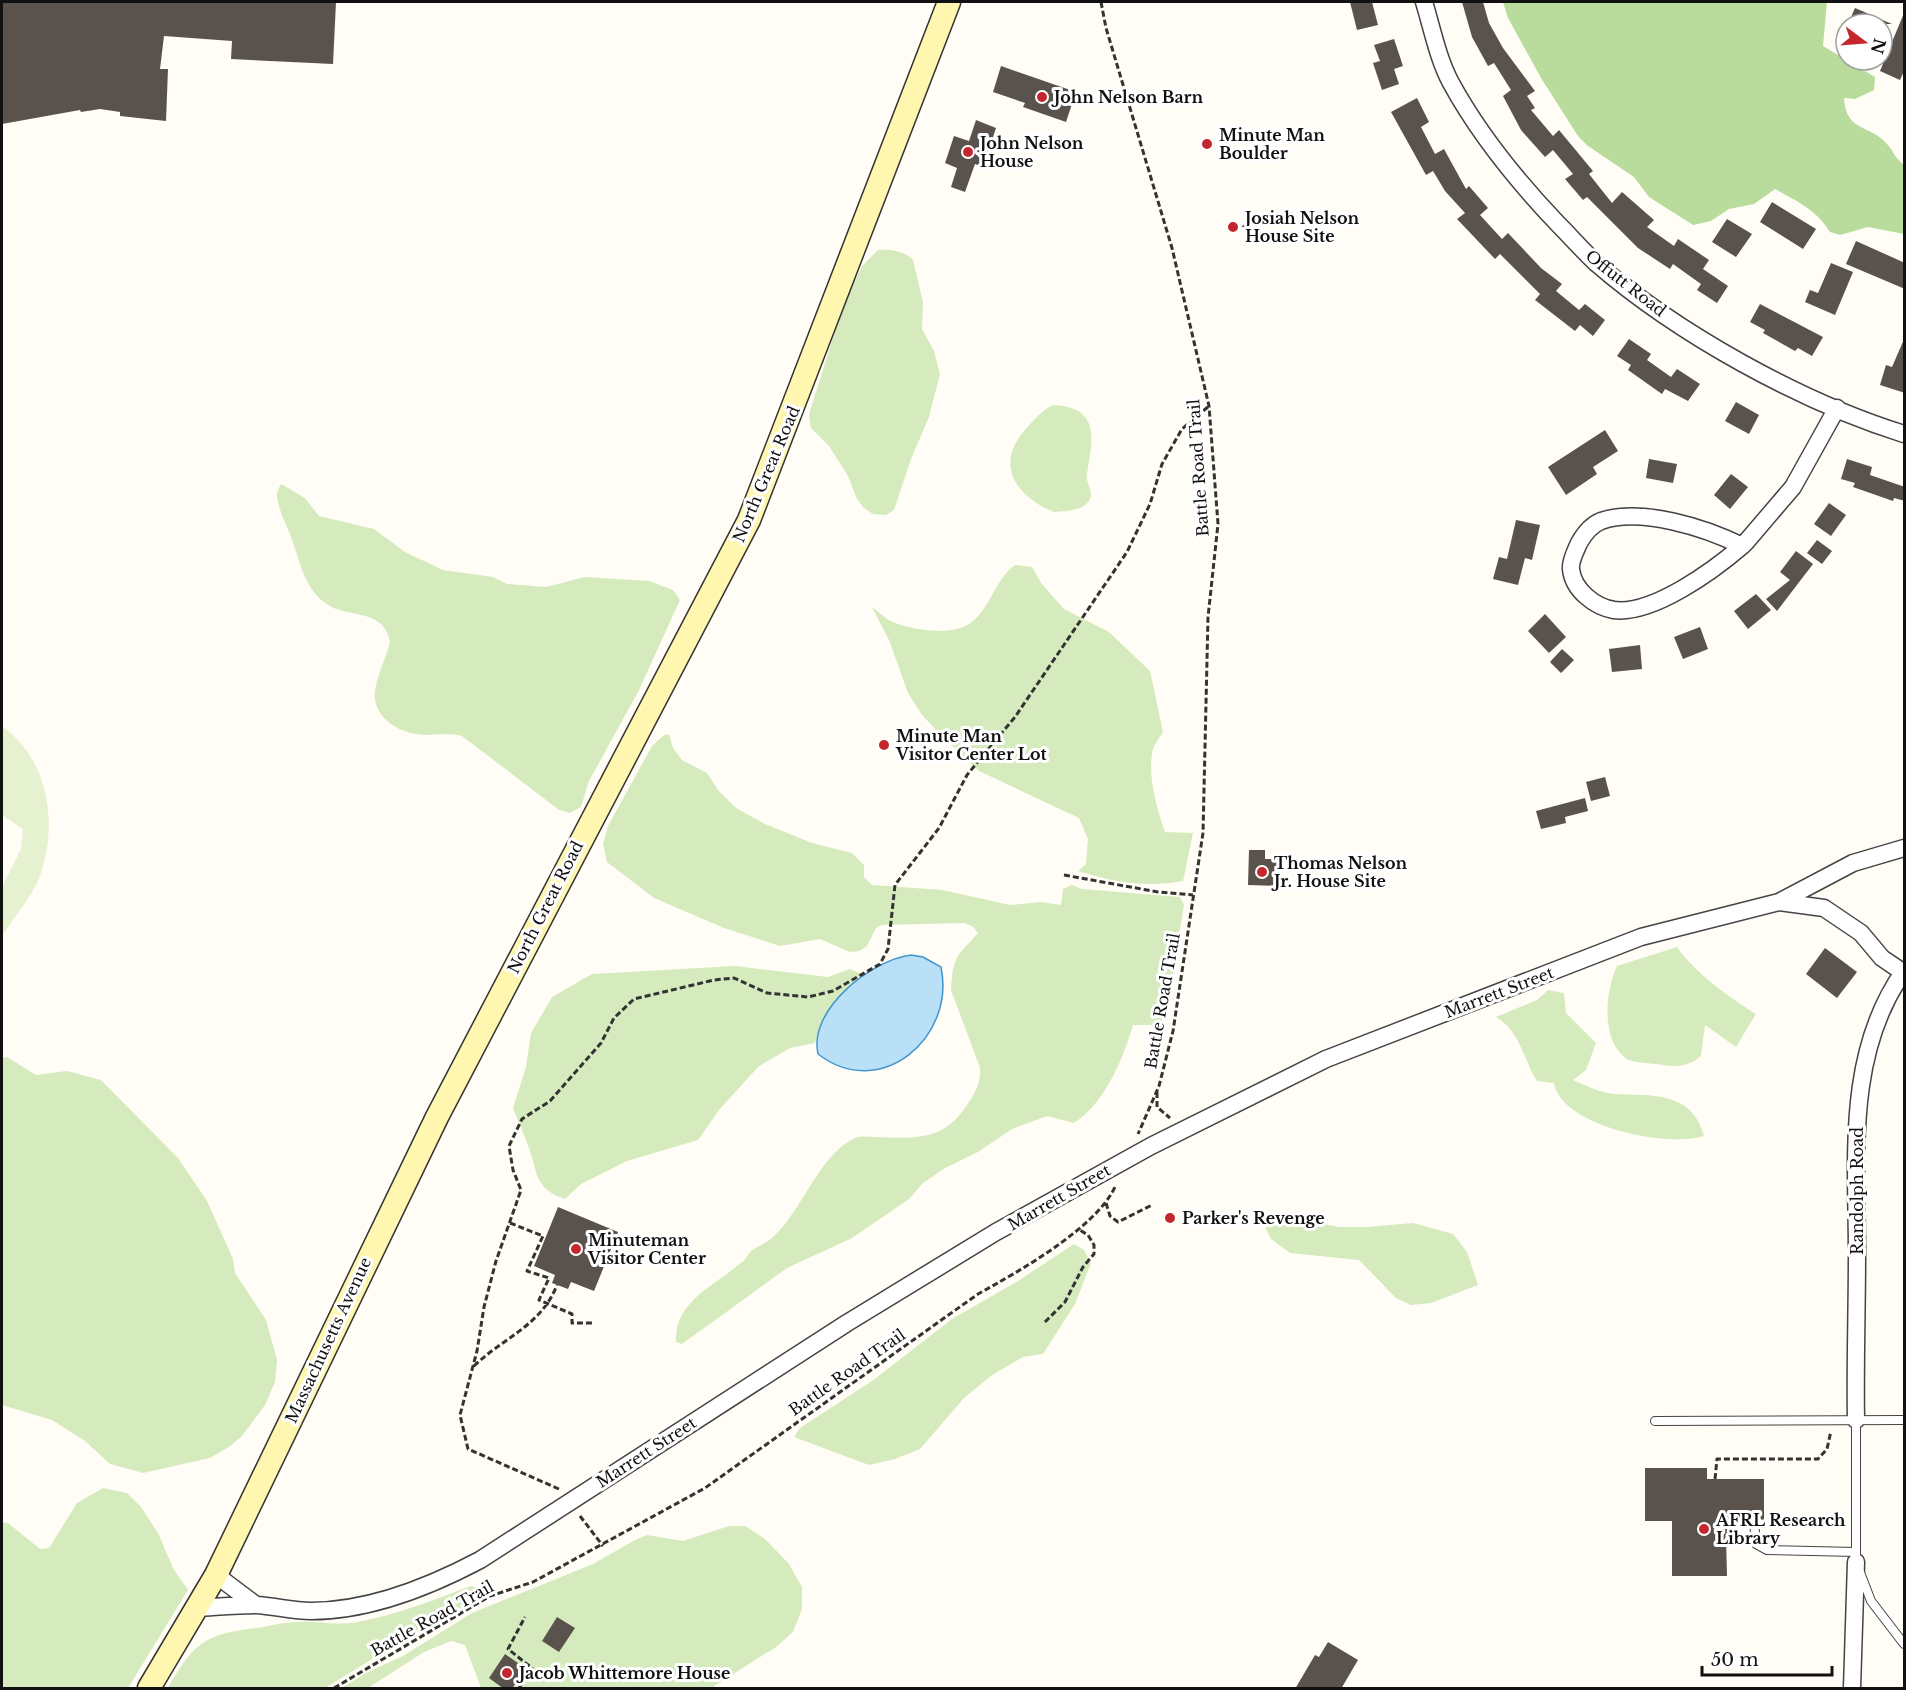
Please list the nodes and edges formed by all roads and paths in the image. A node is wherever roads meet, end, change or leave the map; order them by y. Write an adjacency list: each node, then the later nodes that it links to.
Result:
1 (949, 2): 13 (main road, North Great Road)
2 (1101, 2): 4 (path, Battle Road Trail)
3 (1424, 2): 5 (street, Offutt Road)
4 (1209, 406): 10 (path, Battle Road Trail); 19 (path)
5 (1837, 408): 6 (street, Offutt Road); 7 (street)
6 (1905, 434)
7 (1742, 546): 7 (street)
8 (1905, 848): 11 (street, Marrett Street)
9 (1064, 875): 10 (path)
10 (1193, 894): 14 (path, Battle Road Trail)
11 (1779, 902): 12 (street); 15 (street, Marrett Street)
12 (1904, 972): 27 (street, Randolph Road)
13 (503, 989): 35 (main road, Massachusetts Avenue)
14 (1157, 1090): 15 (path); 16 (path, Battle Road Trail)
15 (1194, 1124): 16 (street, Marrett Street)
16 (1127, 1158): 17 (path, Battle Road Trail); 31 (street, Marrett Street)
17 (1106, 1203): 18 (path); 20 (path, Battle Road Trail)
18 (1152, 1205)
19 (510, 1223): 22 (path); 25 (path)
20 (1078, 1229): 23 (path); 33 (path, Battle Road Trail)
21 (557, 1285): 22 (path)
22 (549, 1304): 24 (path); 25 (path)
23 (1045, 1322)
24 (594, 1323)
25 (473, 1368): 31 (path)
26 (1831, 1420): 27 (lane); 29 (lane); 30 (path)
27 (1856, 1420): 28 (lane); 34 (lane)
28 (1905, 1420)
29 (1655, 1421)
30 (1715, 1479)
31 (569, 1502): 33 (path); 36 (street, Marrett Street)
32 (1754, 1521): 34 (lane)
33 (603, 1546): 41 (path, Battle Road Trail)
34 (1856, 1557): 39 (lane); 43 (street)
35 (216, 1575): 36 (street); 37 (main road, Massachusetts Avenue)
36 (256, 1605): 37 (street, Marrett Street)
37 (197, 1608): 40 (main road, Massachusetts Avenue)
38 (525, 1617): 42 (path)
39 (1905, 1644)
40 (149, 1689)
41 (334, 1689)
42 (519, 1689)
43 (1852, 1689)

